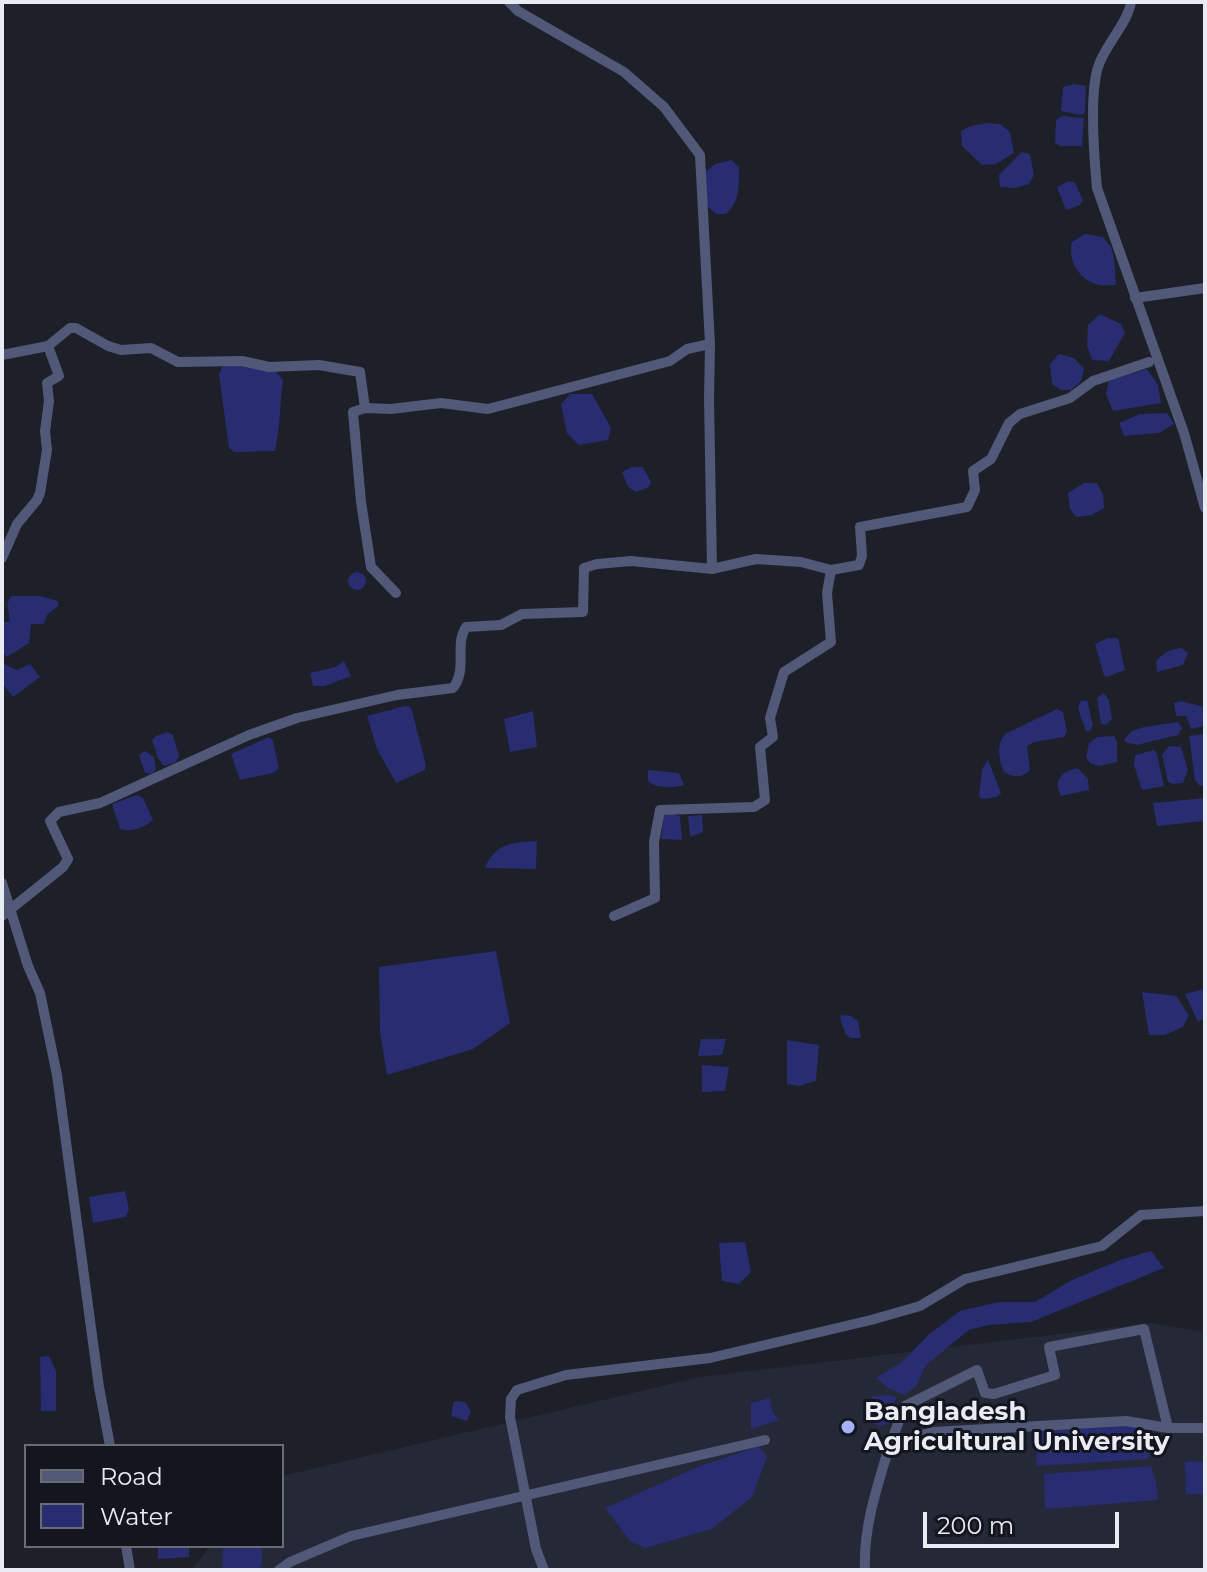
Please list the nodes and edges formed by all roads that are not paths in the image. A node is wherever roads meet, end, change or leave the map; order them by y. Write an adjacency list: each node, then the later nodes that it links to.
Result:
1 (509, 2): 5 (street)
2 (1131, 2): 4 (street)
3 (1205, 288): 4 (street)
4 (1135, 298): 10 (street)
5 (710, 344): 9 (street); 12 (street)
6 (48, 346): 7 (street); 9 (street); 11 (street)
7 (2, 355)
8 (1149, 362): 13 (street)
9 (365, 408): 14 (street)
10 (1205, 508)
11 (2, 558)
12 (712, 569): 13 (street); 16 (street)
13 (831, 570): 17 (street)
14 (396, 593)
15 (2, 883): 16 (street)
16 (6, 914): 22 (street)
17 (614, 916)
18 (1205, 1211): 24 (street)
19 (1168, 1428): 20 (street); 23 (street); 23 (street)
20 (1205, 1428)
21 (765, 1440): 24 (street)
22 (110, 1444)
23 (890, 1444): 29 (street)
24 (526, 1497): 27 (street); 28 (street)
25 (126, 1548): 26 (street)
26 (130, 1570)
27 (279, 1570)
28 (544, 1570)
29 (865, 1570)

